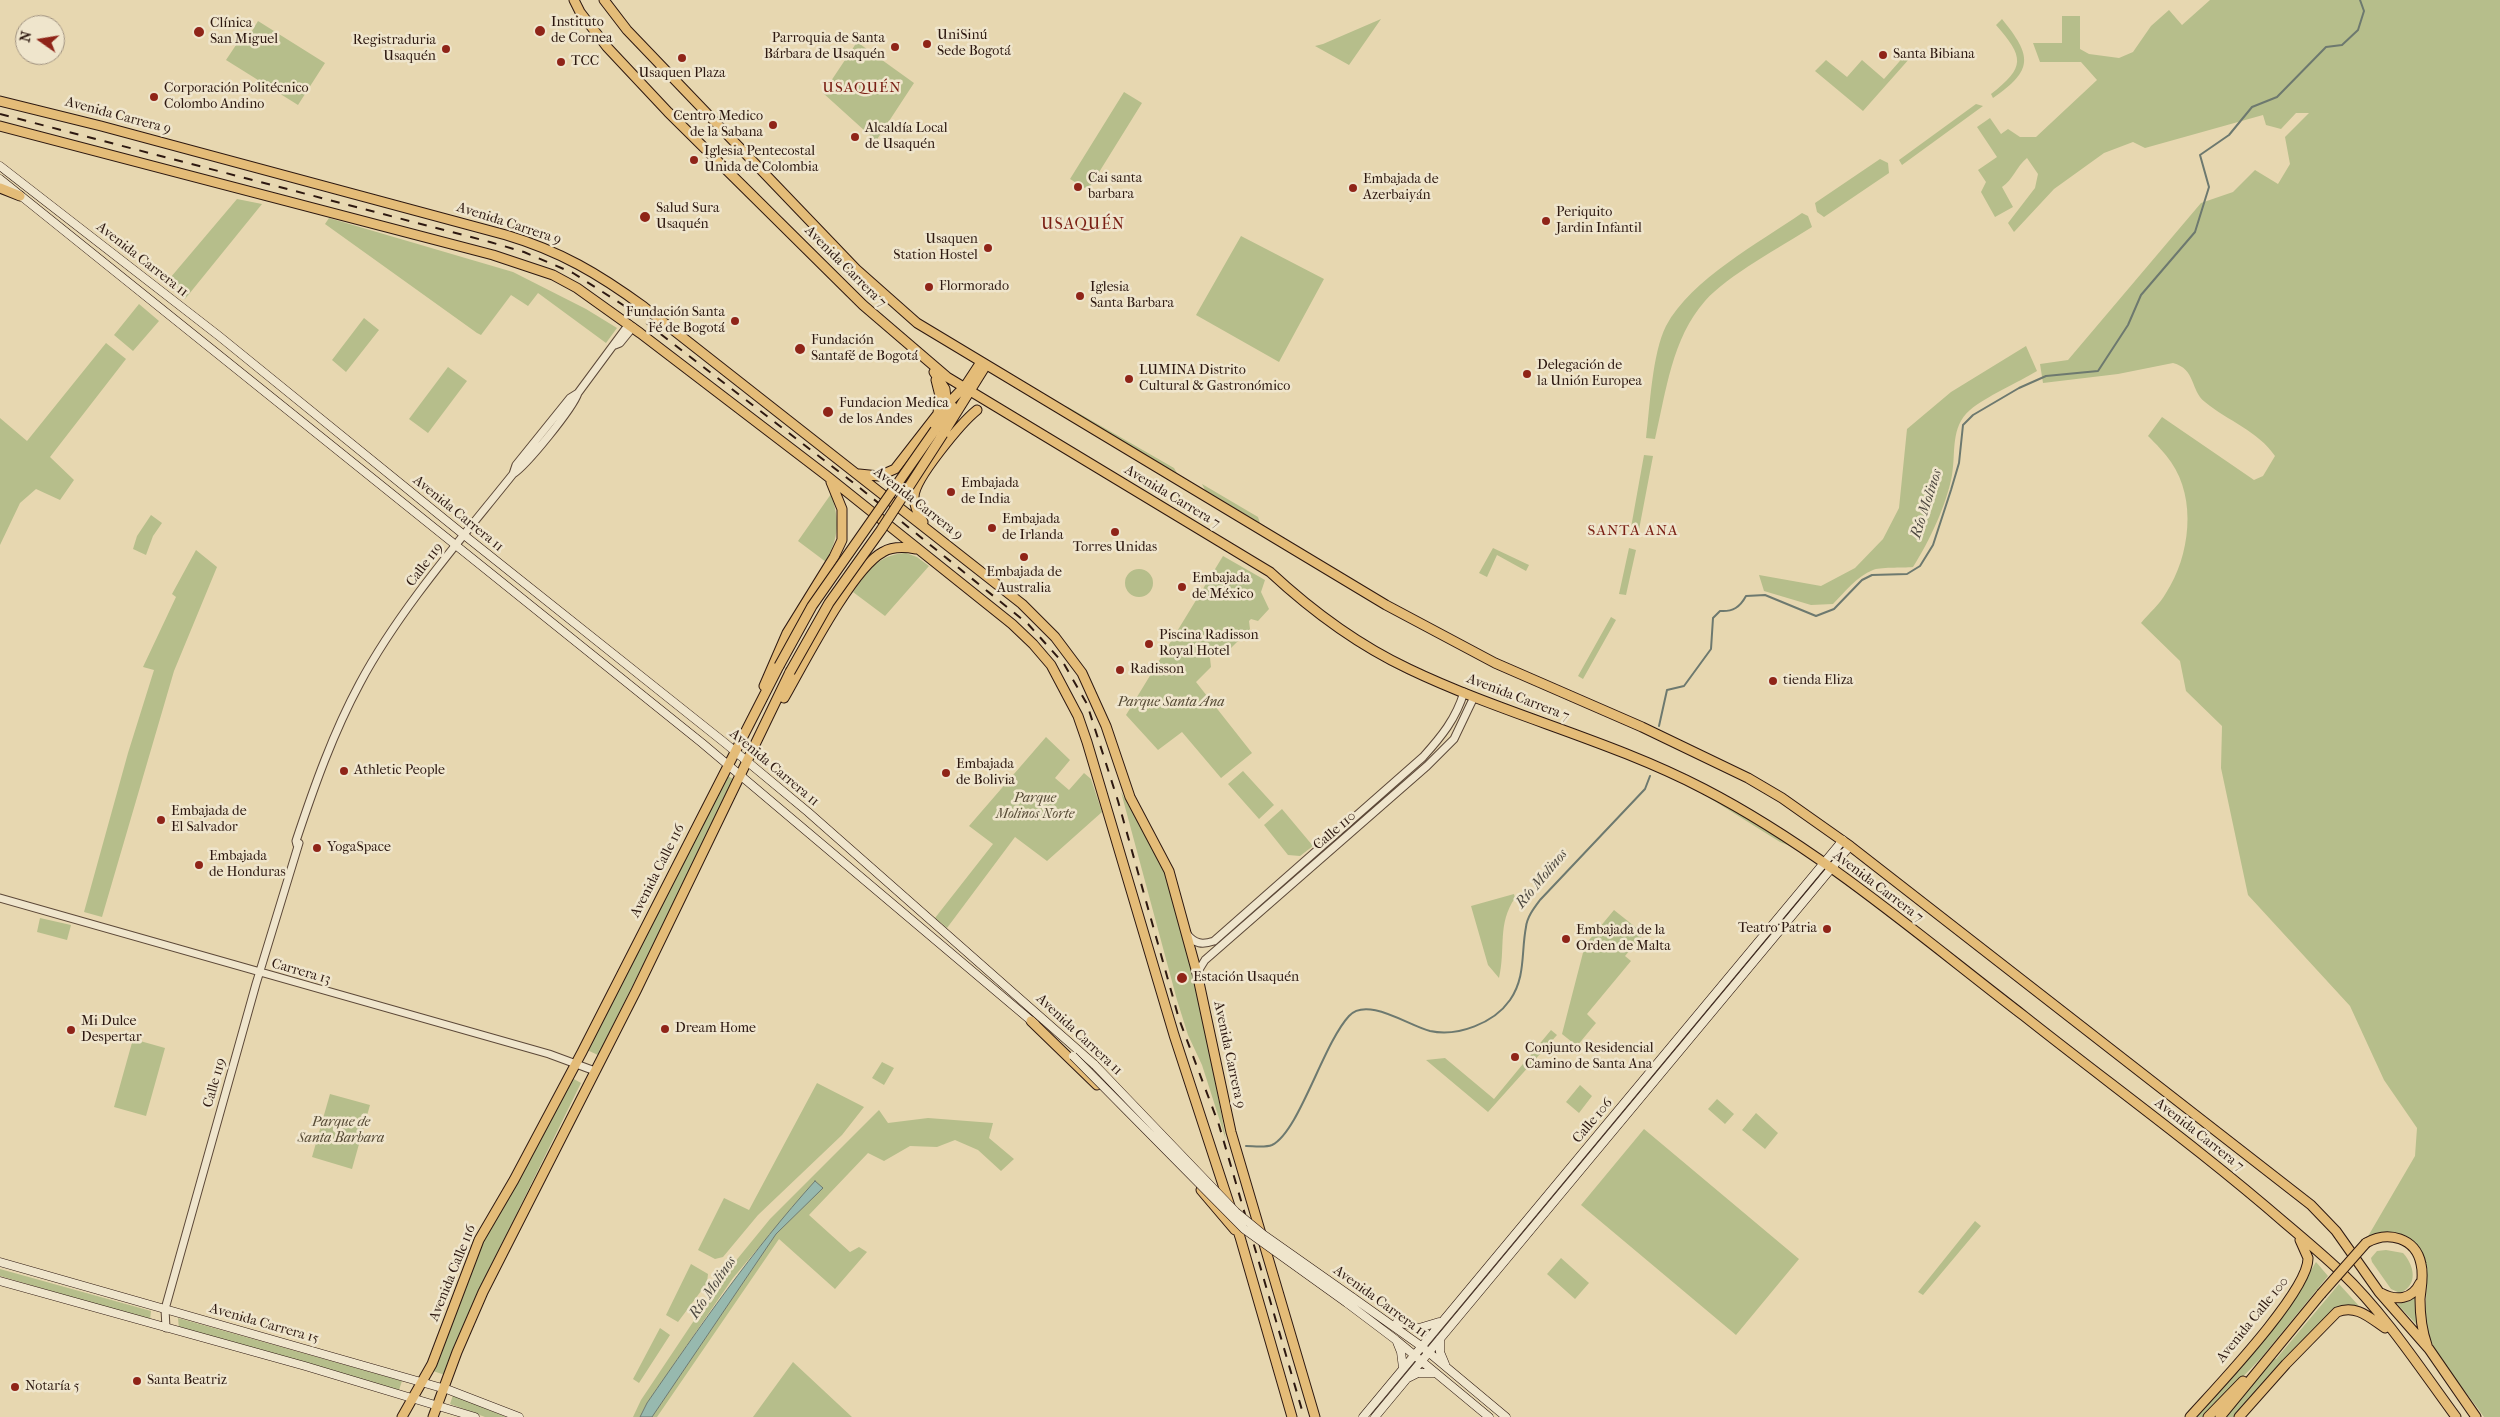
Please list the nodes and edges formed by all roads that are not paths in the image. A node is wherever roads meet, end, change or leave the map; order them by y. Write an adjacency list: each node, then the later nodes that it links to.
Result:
1 (574, 0): 10 (main road, Avenida Carrera 7)
2 (604, 0): 11 (main road, Avenida Carrera 7)
3 (0, 101): 18 (main road, Avenida Carrera 9)
4 (0, 126): 9 (main road)
5 (0, 166): 21 (main road, Avenida Carrera 11)
6 (0, 180): 8 (main road, Avenida Carrera 11)
7 (0, 188): 8 (main road)
8 (20, 196): 22 (main road, Avenida Carrera 11)
9 (631, 326): 19 (main road); 21 (street, Calle 119)
10 (920, 354): 12 (main road, Avenida Carrera 7); 13 (main road); 16 (main road)
11 (984, 363): 12 (main road, Avenida Calle 116); 32 (main road, Avenida Carrera 7)
12 (967, 389): 13 (main road); 14 (main road, Avenida Carrera 7); 16 (main road, Avenida Calle 116)
13 (947, 404): 16 (main road)
14 (997, 407): 15 (main road); 24 (main road, Avenida Carrera 7)
15 (977, 410): 16 (main road); 20 (main road)
16 (945, 416): 17 (main road, Avenida Calle 116); 18 (main road)
17 (939, 432): 26 (main road, Avenida Calle 116, bridge); 27 (main road, Avenida Calle 116, bridge)
18 (858, 474): 20 (main road, Avenida Carrera 9)
19 (827, 476): 23 (main road); 26 (main road)
20 (930, 530): 35 (main road, Avenida Carrera 9)
21 (464, 535): 22 (street, Calle 119); 28 (main road, Avenida Carrera 11)
22 (455, 546): 30 (main road, Avenida Carrera 11); 36 (street, Calle 119)
23 (919, 550): 27 (main road); 42 (main road)
24 (1464, 692): 25 (main road, Avenida Carrera 7); 35 (street, Calle 110)
25 (1474, 697): 33 (main road, Avenida Carrera 7); 37 (street, Calle 110)
26 (752, 720): 28 (main road, Avenida Calle 116)
27 (763, 729): 29 (main road, Avenida Calle 116)
28 (735, 752): 29 (main road, Avenida Carrera 11); 30 (main road, Avenida Calle 116)
29 (747, 762): 31 (main road, Avenida Calle 116); 54 (main road, Avenida Carrera 11, bridge)
30 (728, 765): 31 (main road, Avenida Carrera 11); 39 (main road, Avenida Calle 116)
31 (740, 775): 38 (main road, Avenida Carrera 11); 40 (main road, Avenida Calle 116)
32 (1846, 843): 33 (main road, Calle 106); 46 (main road, Avenida Carrera 7)
33 (1828, 866): 41 (main road, Avenida Carrera 7); 48 (main road, Calle 106); 52 (main road, Calle 106)
34 (0, 898): 36 (street, Carrera 13)
35 (1186, 932): 37 (main road, Avenida Carrera 9)
36 (260, 973): 39 (street, Carrera 13); 47 (street, Calle 119)
37 (1197, 973): 73 (main road, Avenida Carrera 9)
38 (1031, 1021): 42 (main road); 53 (main road, Avenida Carrera 11, bridge)
39 (575, 1064): 40 (street, Carrera 13); 64 (main road, Avenida Calle 116)
40 (595, 1071): 65 (main road, Avenida Calle 116)
41 (2295, 1232): 51 (main road, Avenida Carrera 7); 78 (main road, Avenida Calle 100)
42 (1240, 1237): 72 (main road)
43 (0, 1262): 47 (main road, Avenida Carrera 15)
44 (2422, 1276): 46 (main road); 55 (main road); 57 (main road, bridge)
45 (0, 1281): 50 (main road, Avenida Carrera 15)
46 (2379, 1292): 55 (main road, Avenida Carrera 7)
47 (165, 1309): 50 (street, Calle 119); 64 (main road, Avenida Carrera 15)
48 (1443, 1320): 49 (main road); 54 (main road, Calle 106)
49 (1397, 1322)
50 (166, 1328): 66 (main road, Avenida Carrera 15)
51 (2394, 1335): 81 (main road); 82 (main road, Avenida Carrera 7)
52 (1440, 1339): 56 (main road, Calle 106); 61 (main road)
53 (1396, 1340): 58 (main road, Avenida Carrera 11); 60 (main road)
54 (1421, 1346): 56 (main road, Avenida Carrera 11); 58 (main road, Calle 106)
55 (2429, 1349): 83 (main road, Avenida Carrera 7)
56 (1428, 1352): 59 (main road, Calle 106); 61 (main road, Avenida Carrera 11)
57 (2271, 1352): 79 (main road); 80 (main road)
58 (1414, 1355): 59 (main road, Avenida Carrera 11); 60 (main road, Calle 106)
59 (1421, 1361): 62 (main road, Avenida Carrera 11); 63 (main road, Calle 106)
60 (1403, 1368): 74 (main road, Calle 106)
61 (1447, 1368): 77 (main road, Avenida Carrera 11)
62 (1437, 1374): 63 (main road); 76 (main road, Avenida Carrera 11)
63 (1406, 1379): 75 (main road, Calle 106)
64 (422, 1382): 65 (main road, Avenida Carrera 15); 66 (main road, Avenida Calle 116)
65 (444, 1388): 67 (main road, Avenida Calle 116); 71 (main road, Avenida Carrera 15)
66 (414, 1398): 67 (main road, Avenida Carrera 15); 68 (main road, Avenida Calle 116)
67 (438, 1405): 69 (main road, Avenida Calle 116); 70 (main road, Avenida Carrera 15)
68 (402, 1417)
69 (433, 1417)
70 (475, 1417)
71 (519, 1417)
72 (1292, 1417)
73 (1315, 1417)
74 (1363, 1417)
75 (1375, 1417)
76 (1490, 1417)
77 (1506, 1417)
78 (2190, 1417)
79 (2208, 1417)
80 (2220, 1417)
81 (2240, 1417)
82 (2456, 1417)
83 (2476, 1417)

